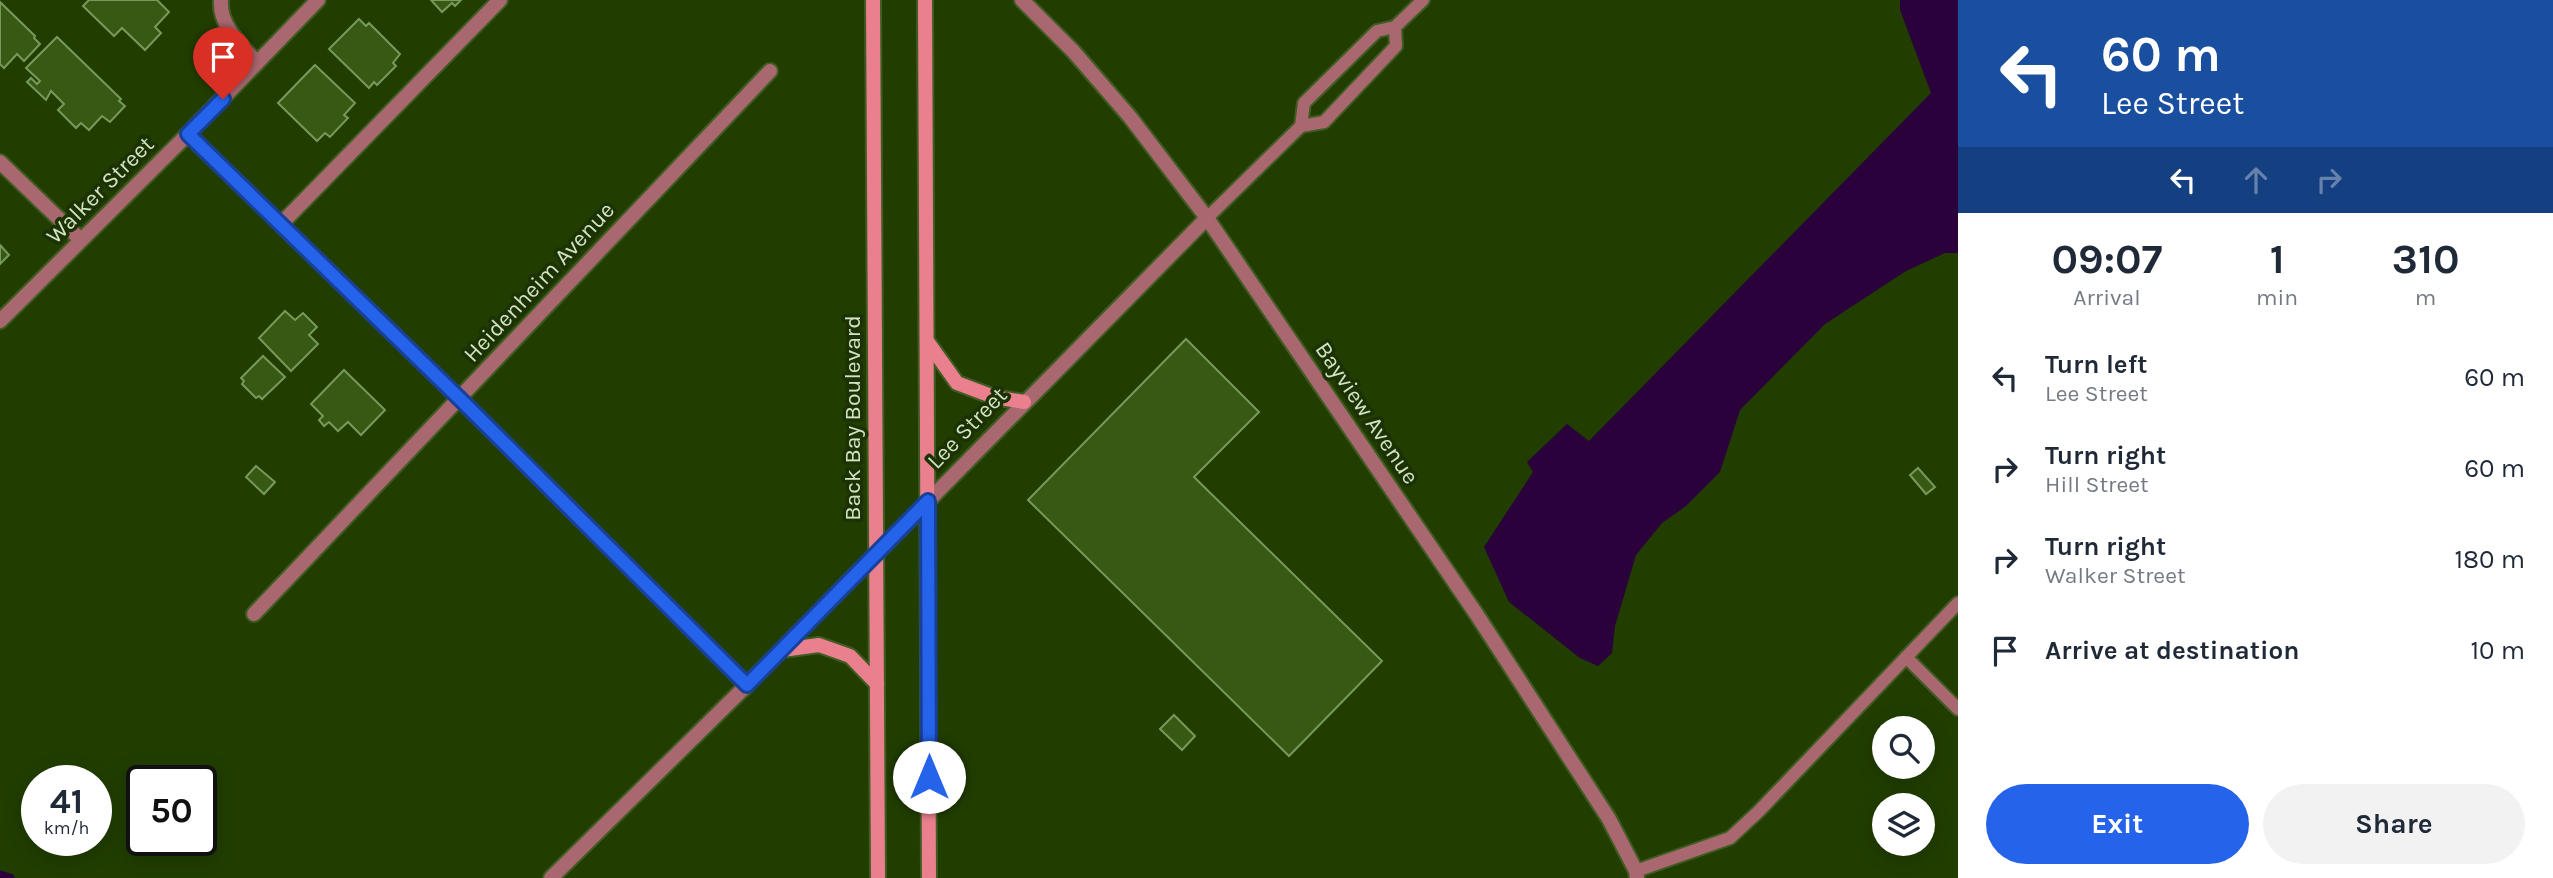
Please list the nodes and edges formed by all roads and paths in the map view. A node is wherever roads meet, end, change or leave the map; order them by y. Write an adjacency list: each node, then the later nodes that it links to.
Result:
1 (221, 0): 9 (street)
2 (318, 0): 9 (street, Walker Street)
3 (500, 0): 15 (street)
4 (873, 0): 22 (main road, Back Bay Boulevard)
5 (925, 0): 18 (main road)
6 (1022, 0): 14 (street, Bayview Avenue)
7 (1423, 0): 8 (lane)
8 (1395, 27): 11 (lane); 11 (lane)
9 (257, 63): 12 (street, Walker Street)
10 (770, 71): 19 (street, Heidenheim Avenue)
11 (1301, 126): 14 (lane)
12 (188, 134): 15 (street); 16 (street, Walker Street)
13 (0, 162): 16 (street)
14 (1207, 218): 20 (street, Lee Street); 30 (street, Bayview Avenue)
15 (281, 224): 19 (street)
16 (81, 240): 17 (street, Walker Street)
17 (0, 321)
18 (927, 341): 20 (main road); 21 (main road)
19 (460, 399): 24 (street, Heidenheim Avenue); 28 (street)
20 (1024, 402): 21 (street, Lee Street)
21 (928, 501): 22 (street, Lee Street); 33 (main road)
22 (875, 555): 25 (street, Lee Street); 27 (main road, Back Bay Boulevard)
23 (1958, 603): 26 (lane)
24 (254, 614)
25 (782, 650): 27 (main road); 28 (street, Lee Street)
26 (1906, 657): 29 (lane); 30 (lane)
27 (877, 684): 32 (main road, Back Bay Boulevard)
28 (747, 685): 31 (street, Lee Street)
29 (1958, 709)
30 (1637, 874)
31 (551, 878)
32 (878, 878)
33 (929, 878)

